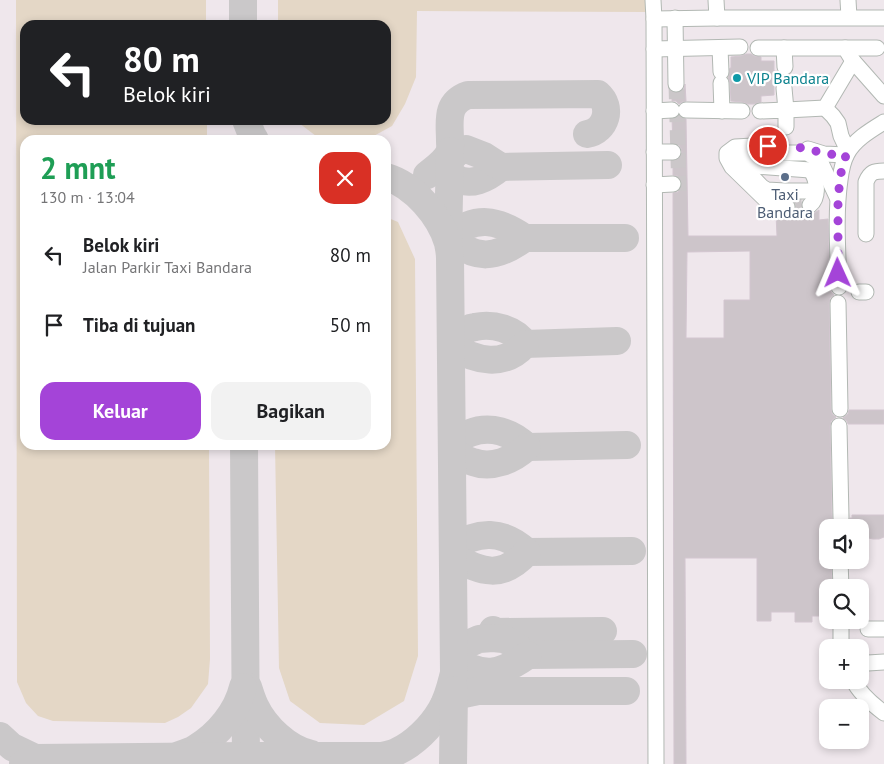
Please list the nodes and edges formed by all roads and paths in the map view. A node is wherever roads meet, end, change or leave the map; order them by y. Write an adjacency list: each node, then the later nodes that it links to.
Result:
1 (653, 0): 8 (street)
2 (716, 0): 6 (street)
3 (848, 0): 4 (street)
4 (849, 17): 6 (street); 7 (street)
5 (675, 18): 6 (street); 8 (street); 10 (street)
6 (717, 18)
7 (884, 18)
8 (654, 19): 15 (street)
9 (740, 47): 11 (street)
10 (676, 48): 11 (street); 15 (street); 18 (street)
11 (720, 48): 24 (street)
12 (758, 48): 13 (street)
13 (784, 48): 16 (street); 17 (street)
14 (877, 48): 16 (street)
15 (654, 49): 22 (street)
16 (849, 55): 20 (street); 21 (street)
17 (785, 67)
18 (676, 84)
19 (784, 88): 23 (street)
20 (884, 96)
21 (825, 108): 23 (street); 31 (street)
22 (654, 110): 24 (street); 29 (street)
23 (786, 110): 26 (street); 28 (street)
24 (722, 111): 25 (street)
25 (742, 111)
26 (760, 111)
27 (884, 122): 31 (street)
28 (786, 127)
29 (654, 152): 30 (street); 35 (street)
30 (673, 152)
31 (847, 153): 37 (street); 39 (street)
32 (741, 164): 36 (street); 36 (street); 37 (street)
33 (884, 171): 40 (street)
34 (673, 184): 35 (street)
35 (654, 185): 52 (street)
36 (816, 191): 38 (street)
37 (838, 197): 41 (street)
38 (810, 206)
39 (787, 207)
40 (866, 234)
41 (839, 287)
42 (838, 303): 43 (street)
43 (840, 409)
44 (840, 426): 45 (street)
45 (841, 519)
46 (869, 629): 47 (street)
47 (884, 629)
48 (884, 662): 49 (street)
49 (869, 663)
50 (858, 689): 51 (street)
51 (884, 713)
52 (656, 764)

